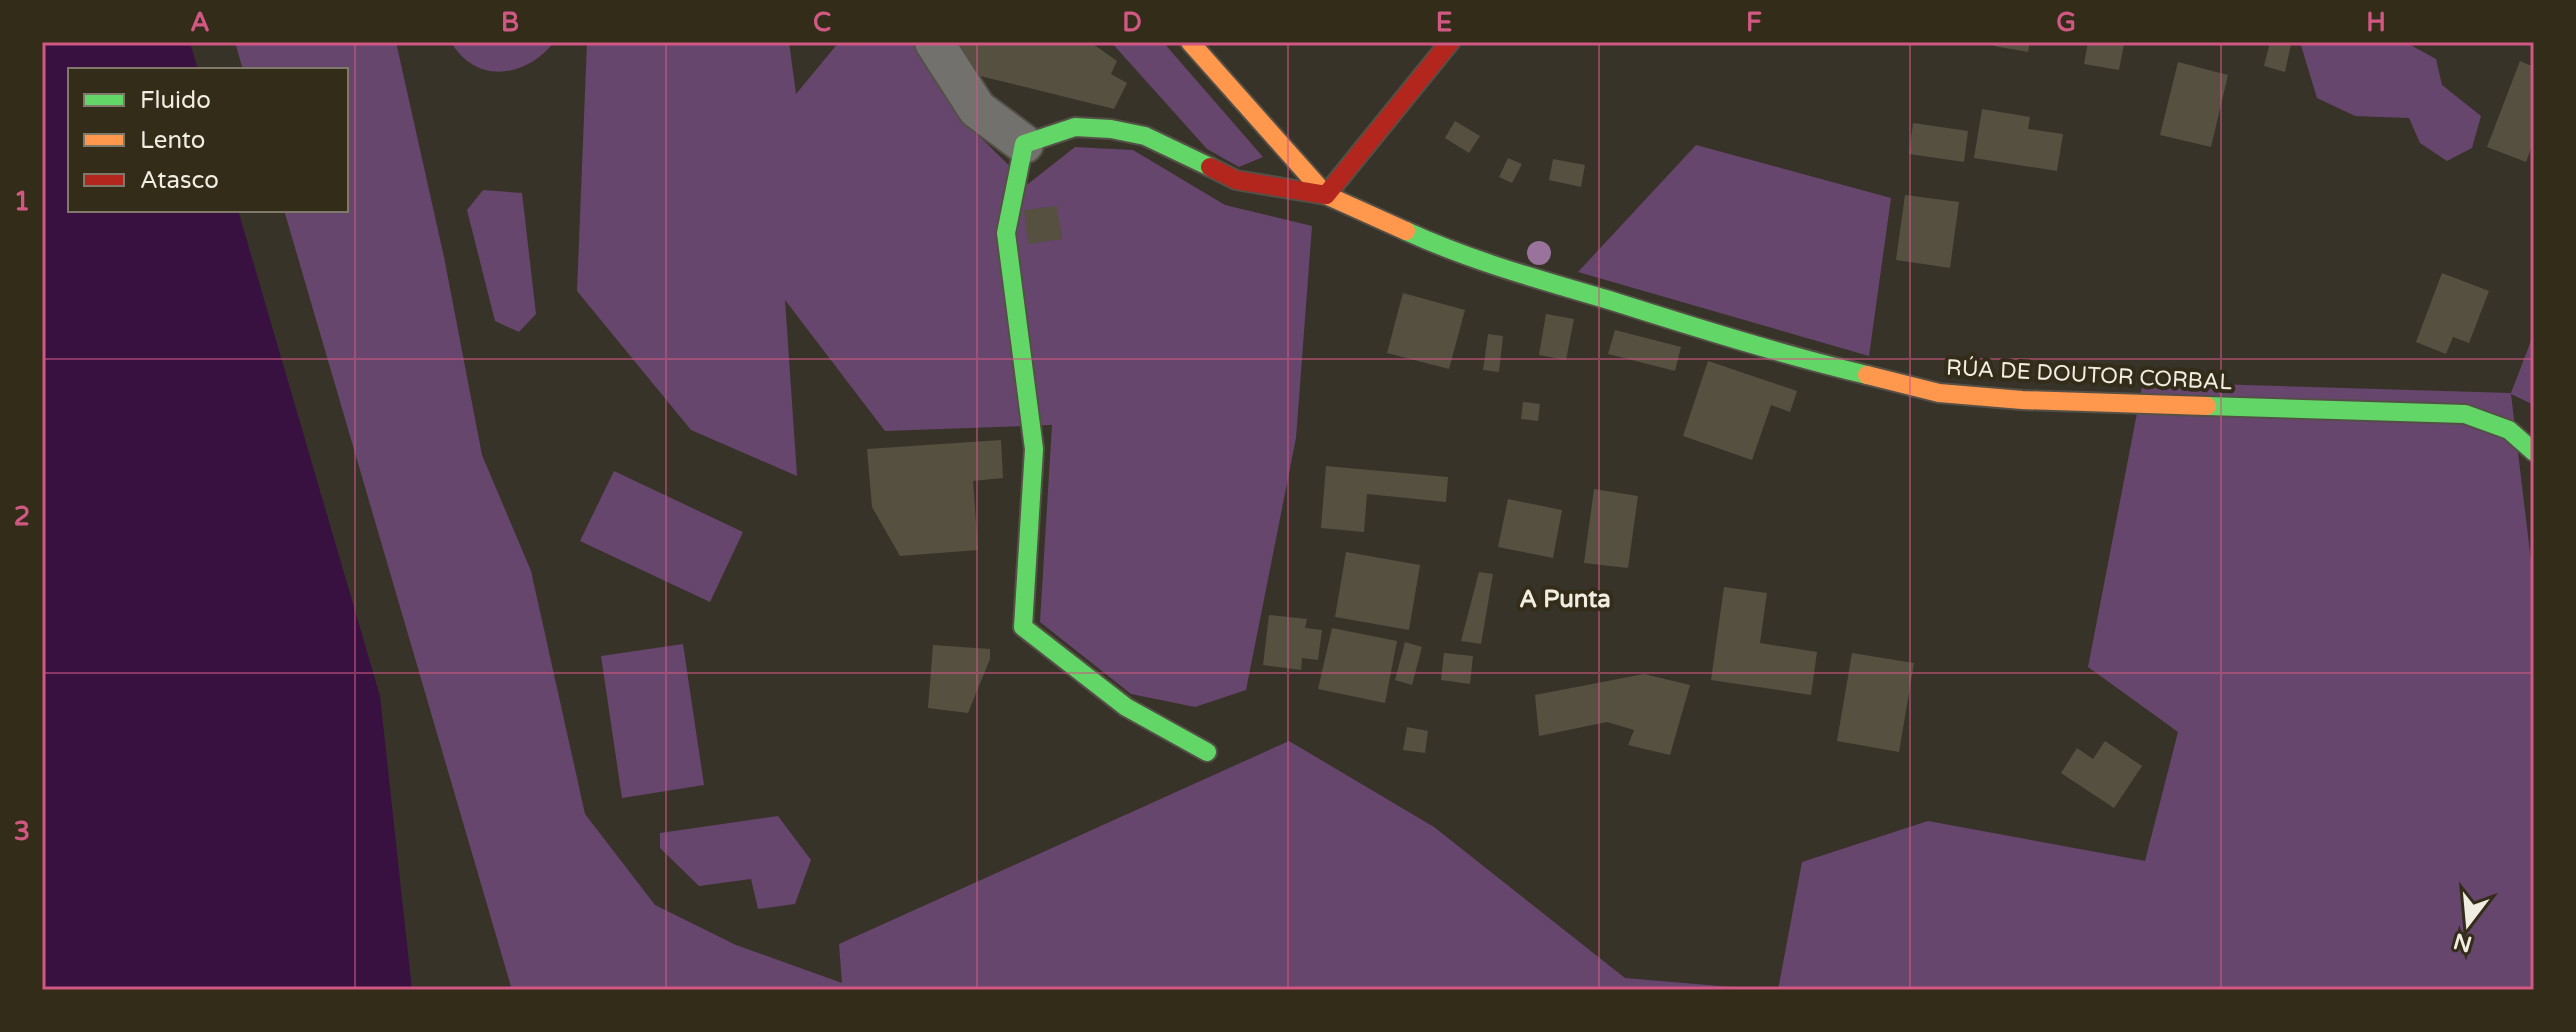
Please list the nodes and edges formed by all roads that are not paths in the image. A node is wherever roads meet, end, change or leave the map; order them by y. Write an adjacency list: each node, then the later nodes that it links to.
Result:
1 (934, 42): 4 (street)
2 (1190, 42): 5 (street, RÚA DE DOUTOR CORBAL)
3 (1450, 42): 5 (street)
4 (1024, 144): 5 (street, RÚA DE DOUTOR CORBAL); 7 (street)
5 (1326, 195): 6 (street, RÚA DE DOUTOR CORBAL)
6 (2534, 452)
7 (1207, 752)

